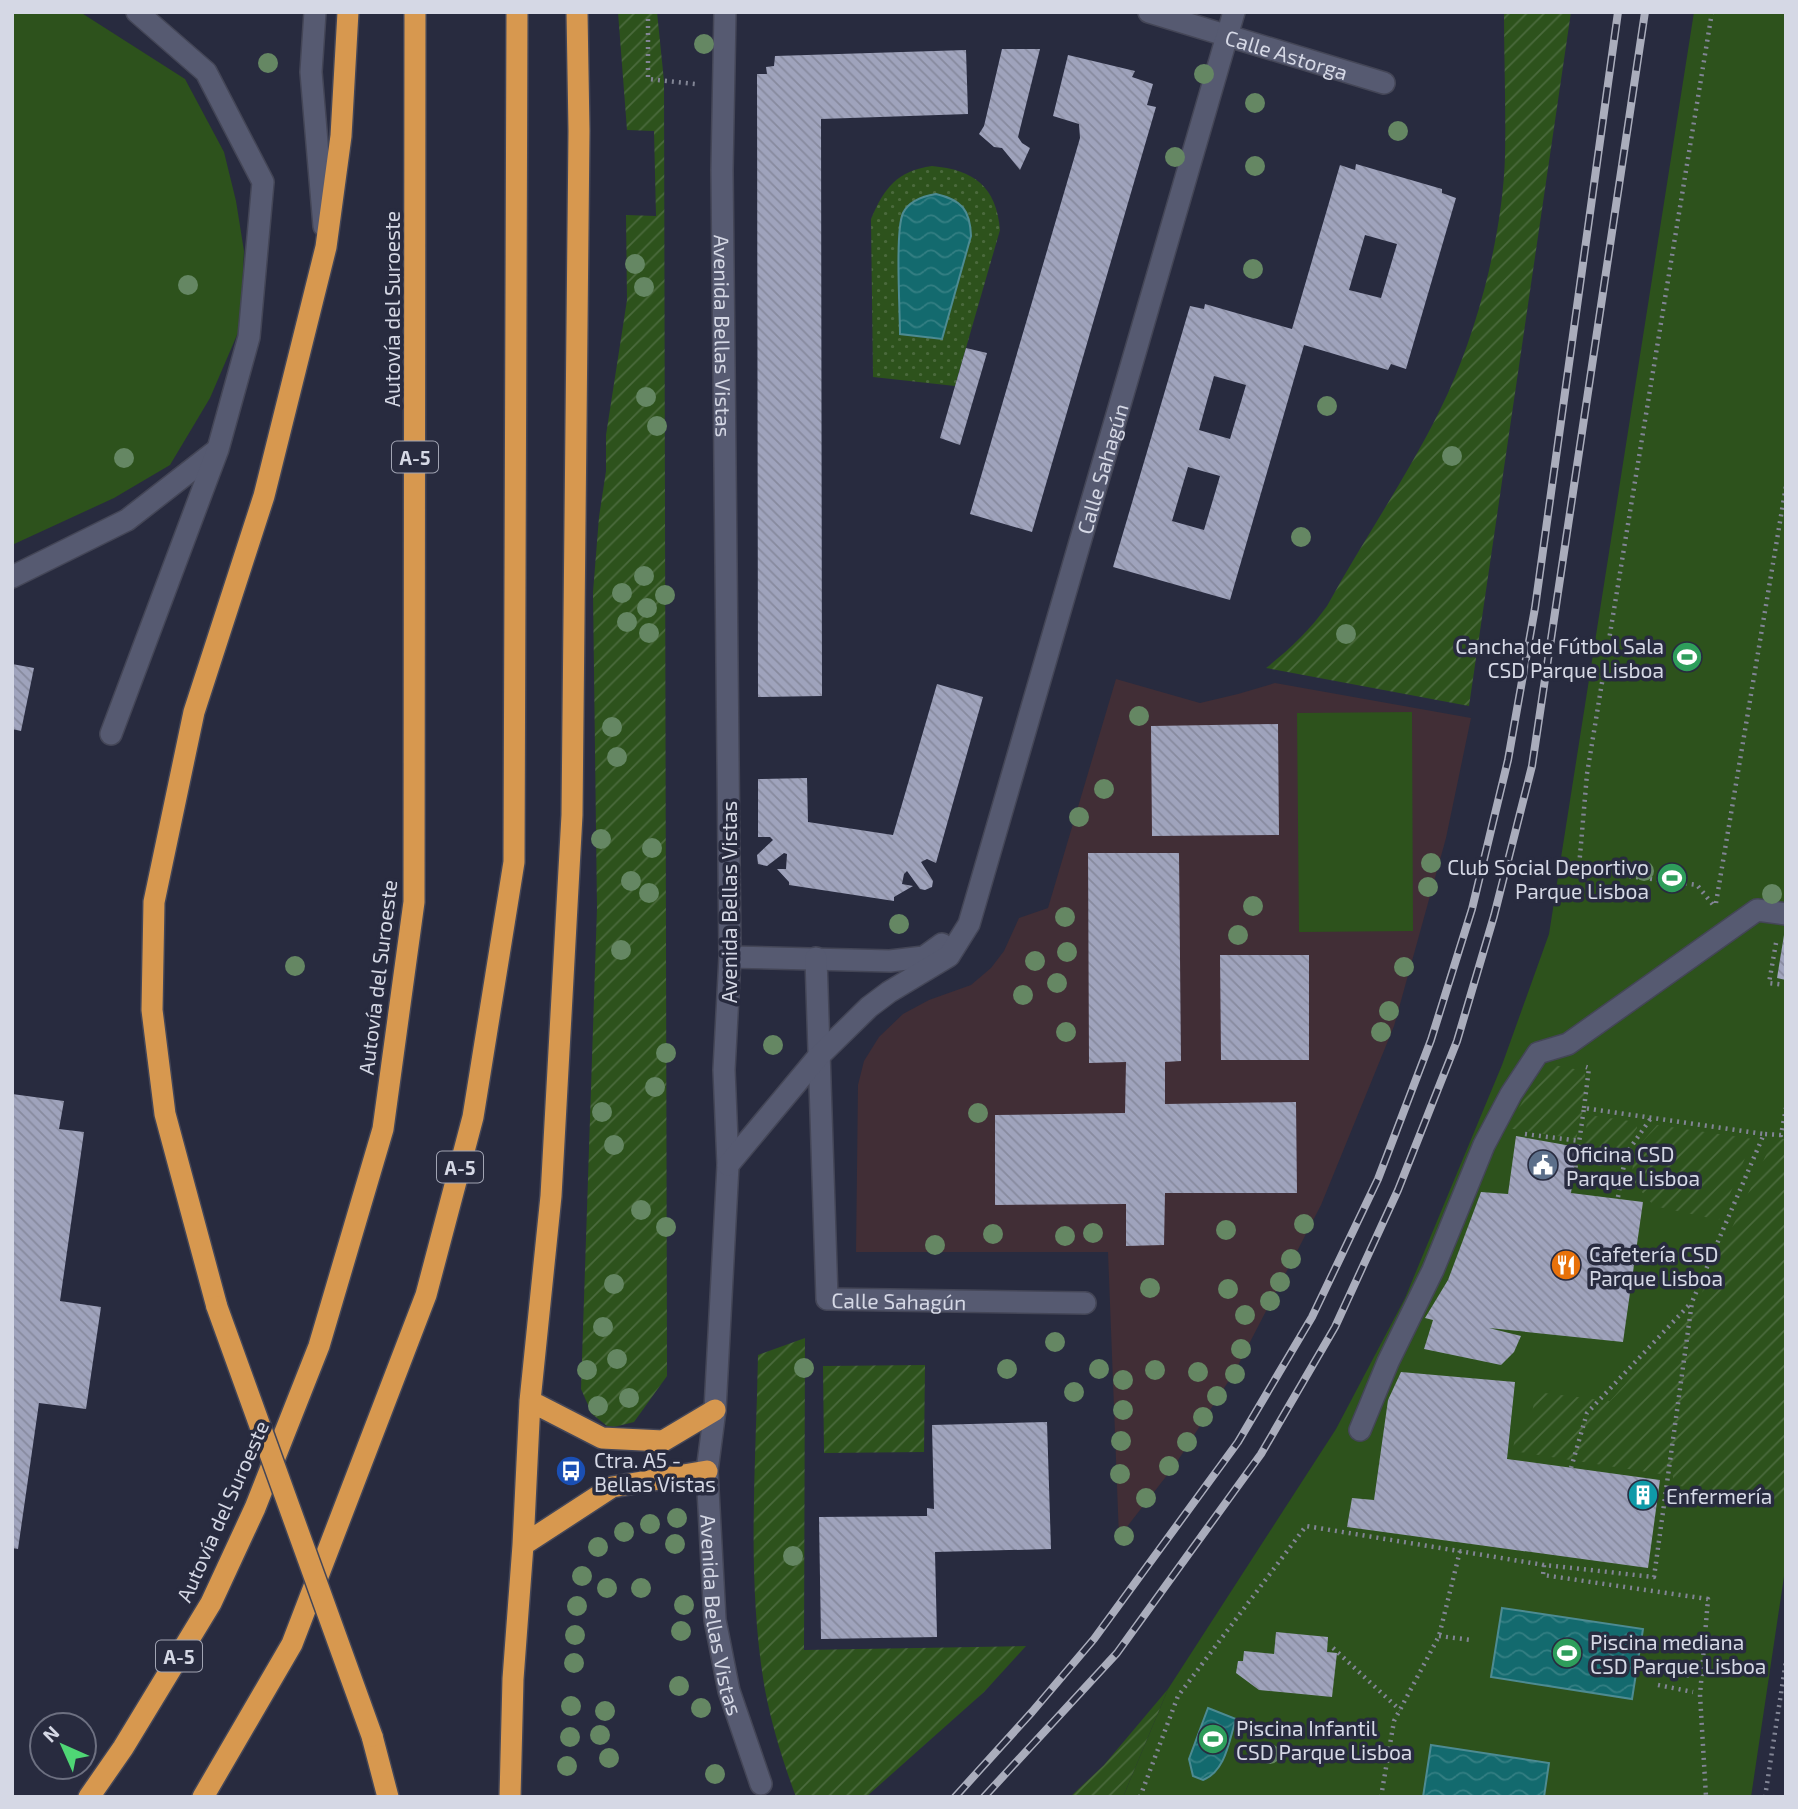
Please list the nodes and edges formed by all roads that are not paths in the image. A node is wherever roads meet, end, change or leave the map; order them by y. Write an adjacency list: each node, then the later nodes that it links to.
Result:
1 (137, 12): 13 (street)
2 (315, 12): 12 (street)
3 (348, 12): 12 (highway)
4 (415, 12): 29 (highway, Autovía del Suroeste / A-5)
5 (517, 12): 30 (highway, A-5)
6 (577, 12): 23 (highway)
7 (725, 12): 18 (street, Avenida Bellas Vistas)
8 (1149, 12): 10 (street, Calle Astorga)
9 (1234, 12): 10 (street, Calle Sahagún)
10 (1228, 34): 11 (street, Calle Astorga); 17 (street, Calle Sahagún)
11 (1384, 83)
12 (326, 247): 31 (highway, bridge)
13 (218, 449): 14 (street); 15 (street)
14 (12, 577)
15 (111, 734)
16 (1786, 914): 25 (street)
17 (968, 924): 19 (street); 20 (street, Calle Sahagún)
18 (730, 957): 19 (street); 21 (street, Avenida Bellas Vistas)
19 (816, 958): 20 (street)
20 (818, 1057): 21 (street, Calle Sahagún); 22 (street, Calle Sahagún)
21 (728, 1165): 24 (street, Avenida Bellas Vistas)
22 (1085, 1303)
23 (530, 1401): 24 (highway); 27 (highway)
24 (715, 1410): 26 (street, Avenida Bellas Vistas)
25 (1360, 1430)
26 (707, 1471): 27 (highway); 28 (street, Avenida Bellas Vistas)
27 (523, 1545): 32 (highway)
28 (761, 1784)
29 (89, 1797)
30 (203, 1797)
31 (388, 1797)
32 (510, 1797)

